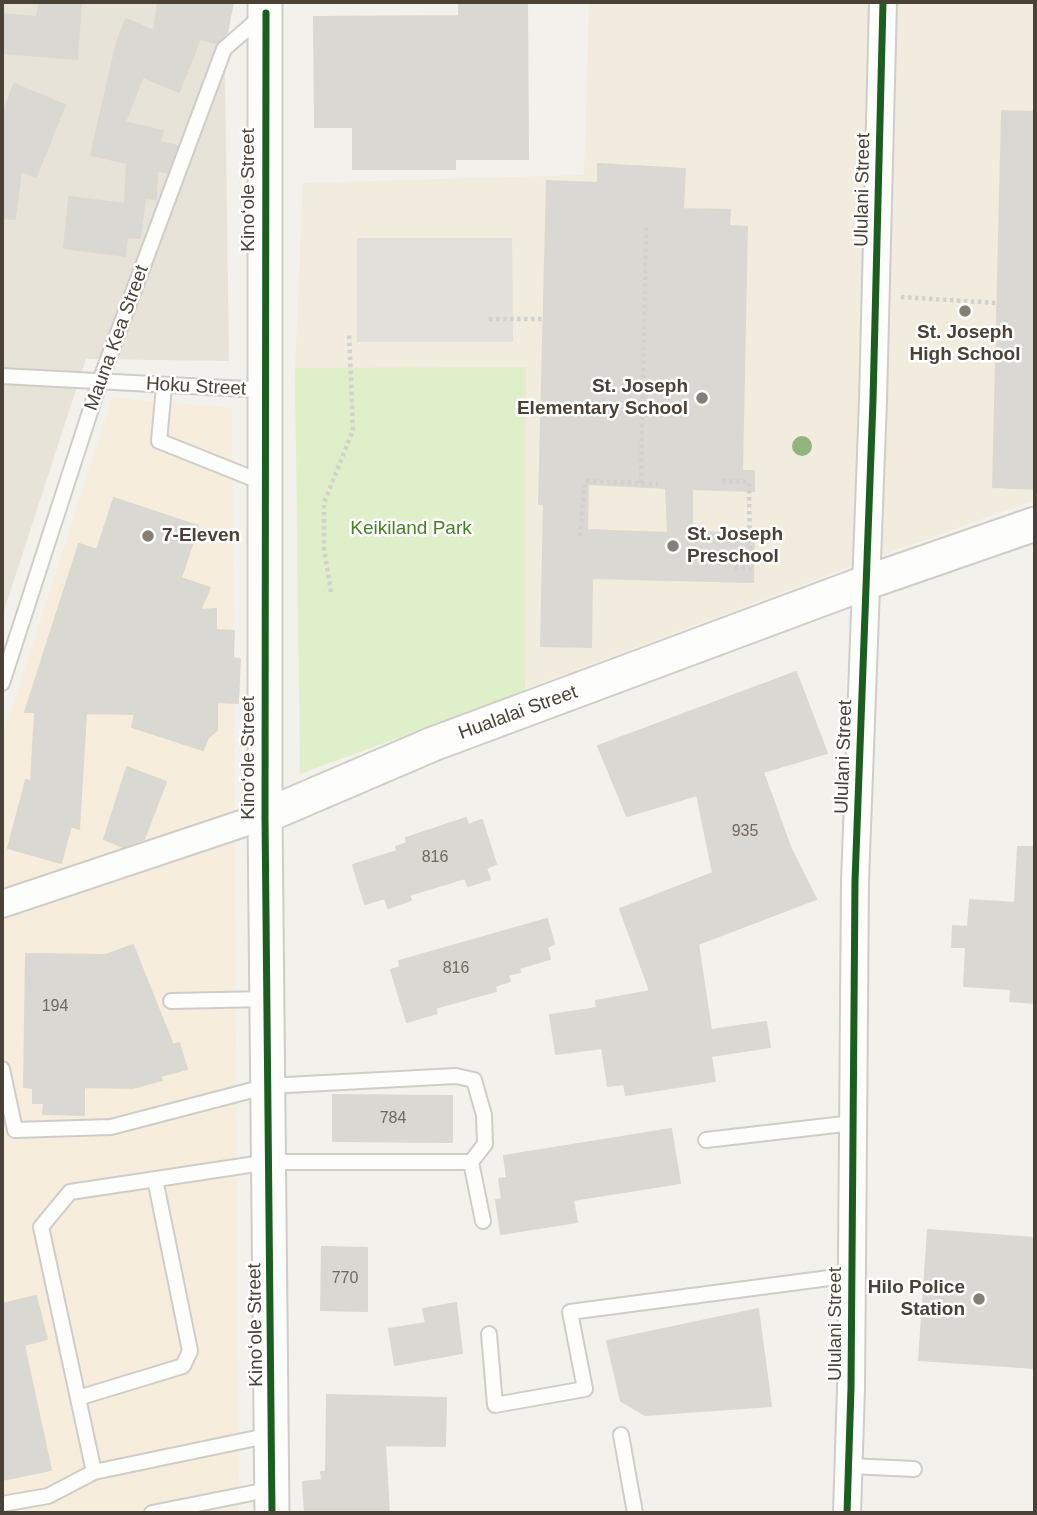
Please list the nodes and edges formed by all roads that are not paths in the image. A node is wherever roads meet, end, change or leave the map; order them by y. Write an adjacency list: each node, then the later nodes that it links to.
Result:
1 (883, 2): 9 (street, Ululani Street)
2 (266, 7): 4 (lane, Mauna Kea Street); 6 (street, Kinoʻole Street)
3 (2, 376): 4 (lane, Hoku Street)
4 (100, 381): 5 (lane, Hoku Street); 10 (lane, Mauna Kea Street)
5 (164, 387): 6 (lane, Hoku Street); 7 (lane)
6 (264, 390): 7 (street, Kinoʻole Street)
7 (264, 484): 11 (street, Kinoʻole Street)
8 (1035, 524): 9 (street, Hualalai Street)
9 (865, 583): 11 (street, Hualalai Street); 17 (street, Ululani Street)
10 (2, 682)
11 (265, 816): 12 (street, Hualalai Street); 13 (street, Kinoʻole Street)
12 (2, 904)
13 (267, 999): 14 (lane); 16 (street, Kinoʻole Street)
14 (171, 1000)
15 (2, 1069): 18 (lane)
16 (268, 1086): 18 (lane); 20 (street, Kinoʻole Street); 21 (lane)
17 (853, 1123): 19 (lane); 24 (street, Ululani Street)
18 (8, 1130)
19 (706, 1140)
20 (270, 1162): 21 (lane); 22 (lane); 27 (street, Kinoʻole Street)
21 (471, 1162): 23 (lane)
22 (155, 1179): 26 (lane); 26 (lane)
23 (483, 1221)
24 (852, 1275): 25 (lane); 29 (street, Ululani Street)
25 (489, 1334)
26 (78, 1398): 31 (lane)
27 (273, 1435): 31 (lane); 32 (street, Kinoʻole Street)
28 (621, 1435): 35 (lane)
29 (849, 1466): 30 (lane); 36 (street, Ululani Street)
30 (914, 1469)
31 (94, 1472): 33 (lane)
32 (272, 1501): 34 (lane)
33 (2, 1504)
34 (152, 1513)
35 (635, 1513)
36 (847, 1513)

